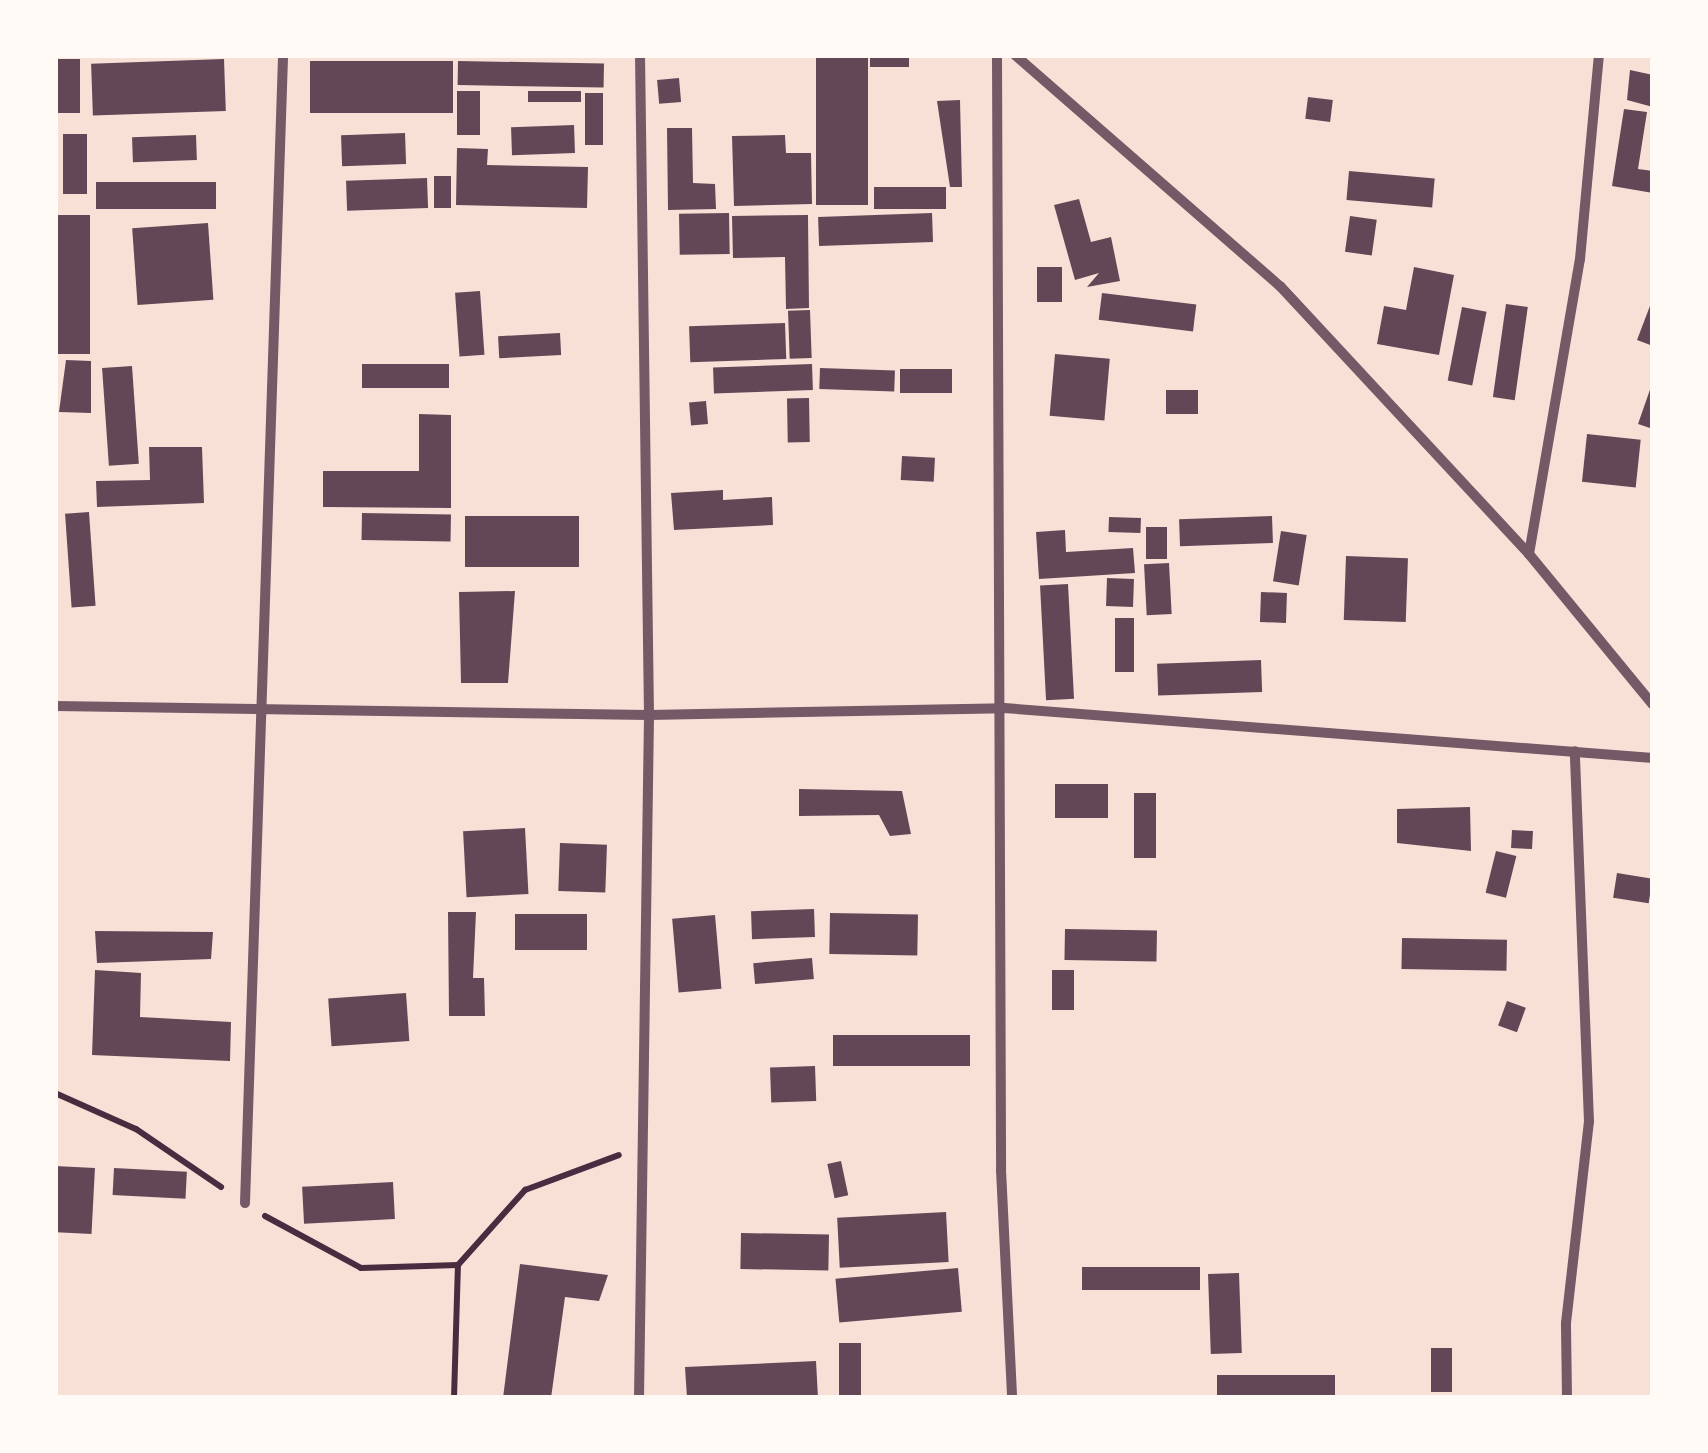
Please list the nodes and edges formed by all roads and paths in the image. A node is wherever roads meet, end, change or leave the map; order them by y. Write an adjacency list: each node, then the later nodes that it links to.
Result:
1 (283, 55): 9 (street)
2 (640, 55): 11 (street)
3 (997, 55): 10 (street)
4 (1015, 55): 6 (street)
5 (1599, 55): 6 (street)
6 (1529, 554): 7 (street)
7 (1653, 704)
8 (55, 706): 9 (street)
9 (262, 706): 11 (street); 16 (street)
10 (1004, 708): 11 (street); 12 (street); 20 (street)
11 (648, 714): 15 (street)
12 (1575, 751): 13 (street); 21 (street)
13 (1653, 758)
14 (55, 1093): 16 (path)
15 (640, 1148): 17 (path); 19 (street)
16 (245, 1203): 17 (path)
17 (458, 1265): 18 (path)
18 (454, 1398)
19 (639, 1398)
20 (1012, 1398)
21 (1567, 1398)

